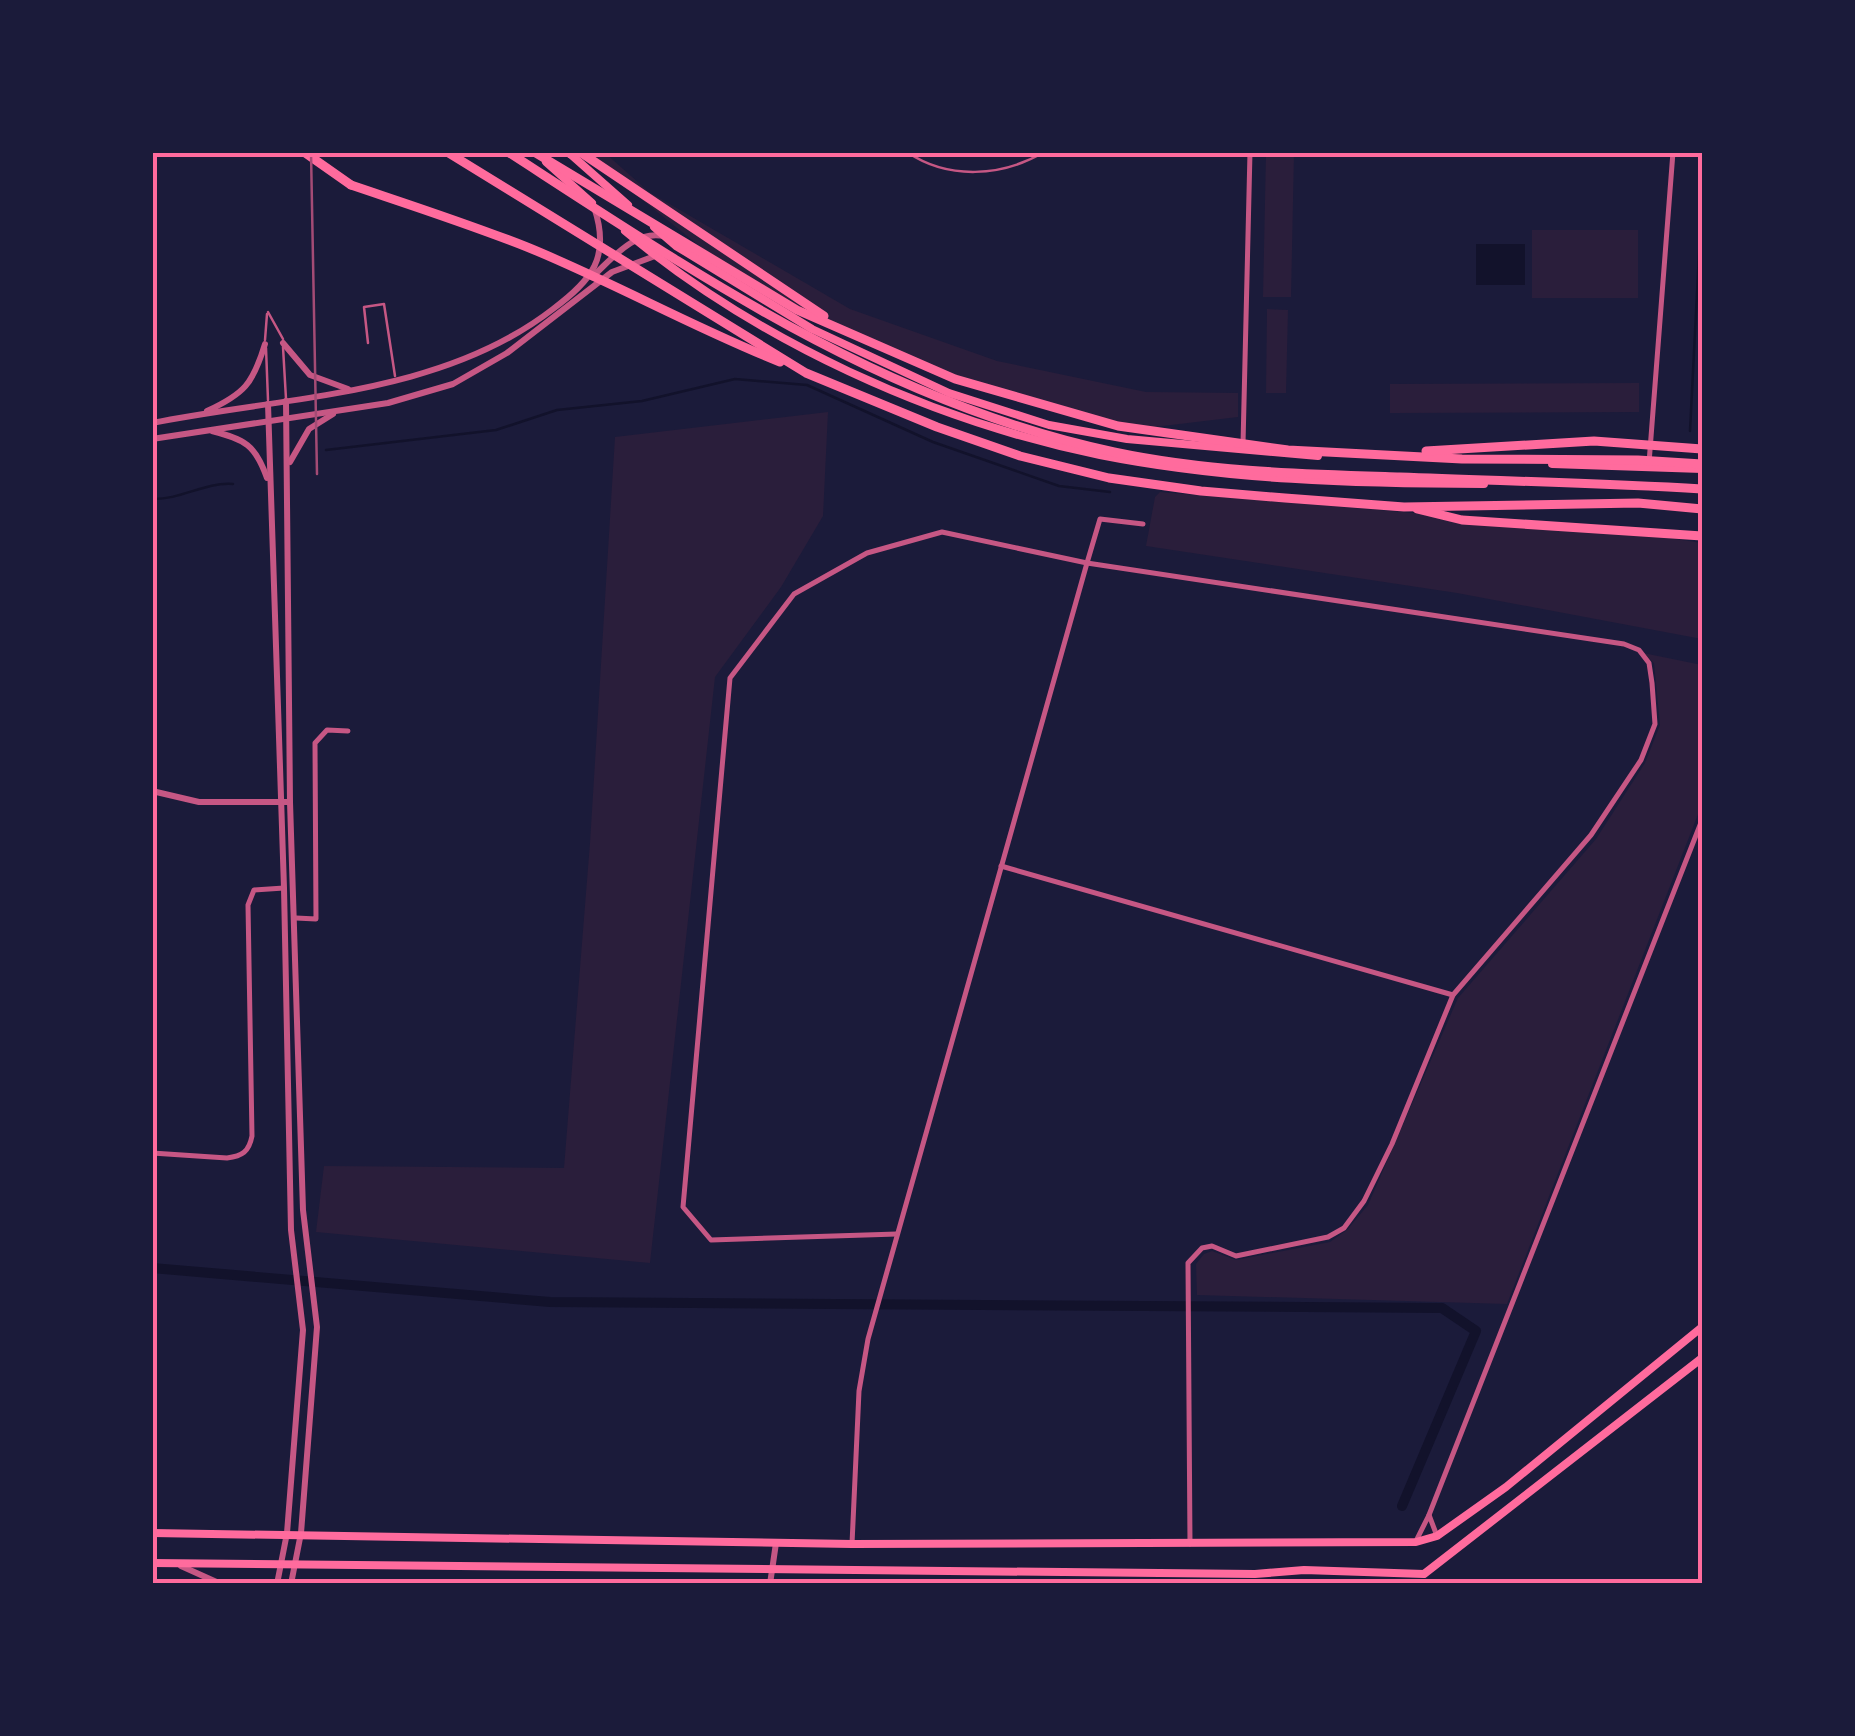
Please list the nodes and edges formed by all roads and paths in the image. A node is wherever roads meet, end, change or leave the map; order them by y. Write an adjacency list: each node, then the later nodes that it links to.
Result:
1 (304, 152): 21 (highway)
2 (447, 152): 21 (highway)
3 (508, 152): 41 (highway)
4 (534, 152): 11 (main road); 17 (highway)
5 (907, 152): 6 (lane)
6 (1044, 152)
7 (1250, 152): 34 (street)
8 (1673, 152): 37 (street)
9 (572, 153): 10 (main road); 17 (highway)
10 (617, 196): 12 (main road); 13 (street)
11 (593, 204): 13 (main road); 16 (street)
12 (664, 236): 13 (street); 34 (main road)
13 (631, 239): 14 (main road); 15 (street); 16 (street)
14 (655, 256): 15 (street); 41 (main road)
15 (612, 272): 24 (street)
16 (587, 281): 22 (street)
17 (838, 326): 36 (highway)
18 (283, 343): 20 (lane); 23 (street); 25 (lane)
19 (368, 343): 22 (lane)
20 (265, 344): 26 (lane); 28 (street)
21 (806, 373): 42 (highway)
22 (395, 380): 23 (street); 24 (lane)
23 (349, 389): 25 (street)
24 (400, 399): 27 (street)
25 (286, 401): 26 (street); 29 (street)
26 (268, 404): 28 (street); 30 (street)
27 (343, 409): 29 (street); 39 (street)
28 (199, 414): 31 (street)
29 (286, 416): 30 (street); 39 (street)
30 (268, 419): 32 (street); 40 (street)
31 (152, 423)
32 (206, 430): 33 (street); 40 (street)
33 (152, 438)
34 (1242, 449): 37 (main road)
35 (1702, 449): 36 (highway)
36 (1397, 453): 38 (highway)
37 (1649, 466): 38 (main road)
38 (1702, 467)
39 (287, 468): 50 (street)
40 (270, 487): 49 (street)
41 (1702, 488)
42 (1404, 507): 43 (highway); 45 (highway)
43 (1702, 508)
44 (1142, 524): 46 (street)
45 (1702, 536)
46 (1087, 563): 52 (street); 55 (street); 57 (street)
47 (348, 731): 54 (street)
48 (152, 790): 49 (street)
49 (280, 802): 50 (street); 53 (street)
50 (290, 802): 54 (street)
51 (1702, 820): 60 (street)
52 (1001, 866): 55 (street); 57 (street)
53 (284, 888): 56 (street); 62 (street)
54 (296, 918): 63 (street)
55 (1453, 995): 68 (street)
56 (152, 1154)
57 (896, 1234): 67 (street)
58 (1702, 1327): 64 (main road)
59 (1702, 1358): 73 (main road)
60 (1429, 1515): 64 (street); 65 (street)
61 (152, 1533): 62 (main road)
62 (287, 1533): 63 (main road); 71 (street)
63 (301, 1533): 66 (main road); 72 (street)
64 (1437, 1536): 65 (main road)
65 (1416, 1542): 68 (main road)
66 (776, 1544): 67 (main road); 73 (street)
67 (852, 1544): 68 (main road)
68 (1190, 1544)
69 (152, 1563): 70 (main road)
70 (175, 1564): 71 (main road); 74 (street)
71 (280, 1564): 72 (main road); 75 (street)
72 (295, 1564): 73 (main road); 76 (street)
73 (773, 1568): 77 (street)
74 (221, 1584)
75 (276, 1584)
76 (292, 1584)
77 (770, 1584)

